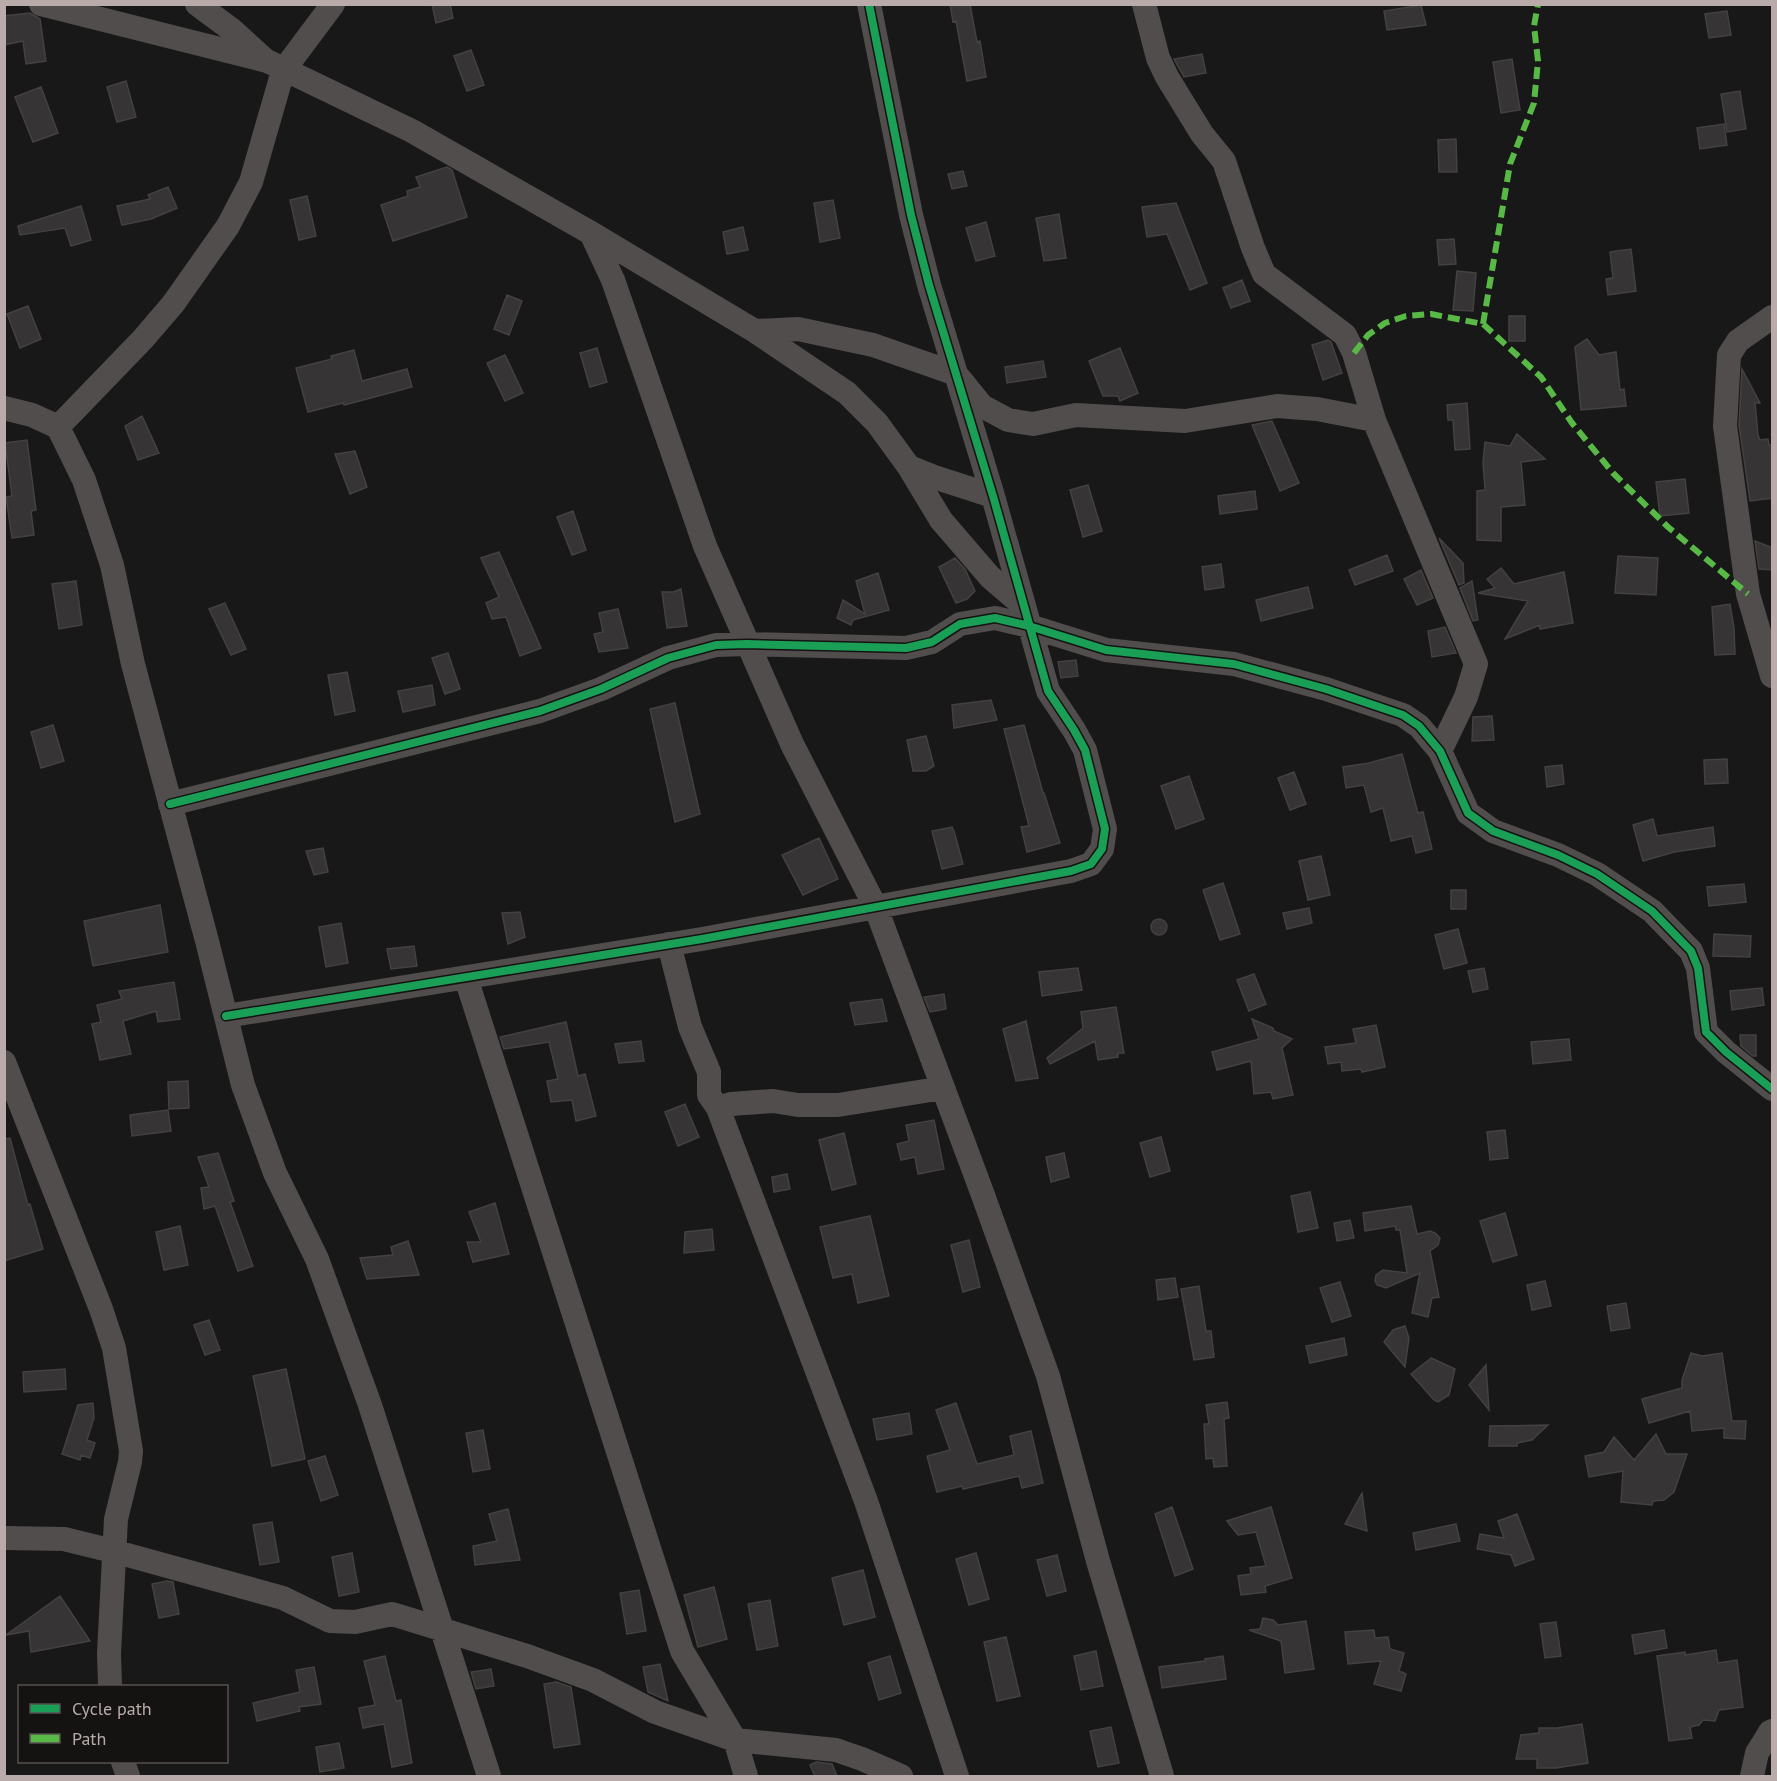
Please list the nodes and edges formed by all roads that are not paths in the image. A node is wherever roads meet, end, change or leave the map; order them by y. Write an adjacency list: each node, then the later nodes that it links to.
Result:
1 (41, 4): 6 (street)
2 (197, 4): 6 (street)
3 (333, 4): 6 (street)
4 (869, 4): 10 (street)
5 (1144, 4): 12 (street)
6 (275, 66): 7 (street); 13 (street)
7 (591, 233): 9 (street); 17 (street)
8 (1773, 317): 18 (street)
9 (754, 331): 10 (street); 14 (street)
10 (956, 374): 12 (street); 15 (street)
11 (4, 408): 13 (street)
12 (1374, 420): 19 (street)
13 (58, 427): 20 (street)
14 (909, 467): 15 (street); 16 (street)
15 (993, 496): 16 (street)
16 (1027, 616): 17 (street); 19 (street); 21 (street)
17 (747, 644): 20 (street); 21 (street)
18 (1773, 676)
19 (1440, 751): 27 (street)
20 (170, 804): 24 (street)
21 (876, 908): 22 (street); 26 (street)
22 (669, 944): 23 (street); 28 (street)
23 (466, 978): 24 (street); 34 (street)
24 (226, 1016): 31 (street)
25 (4, 1062): 30 (street)
26 (943, 1088): 28 (street); 39 (street)
27 (1773, 1089)
28 (718, 1108): 38 (street)
29 (4, 1538): 30 (street)
30 (113, 1551): 31 (street); 32 (street)
31 (443, 1629): 34 (street); 35 (street)
32 (110, 1685)
33 (1773, 1731): 40 (street)
34 (735, 1740): 36 (street); 37 (street)
35 (489, 1776)
36 (746, 1776)
37 (901, 1776)
38 (957, 1776)
39 (1162, 1776)
40 (1752, 1776)

